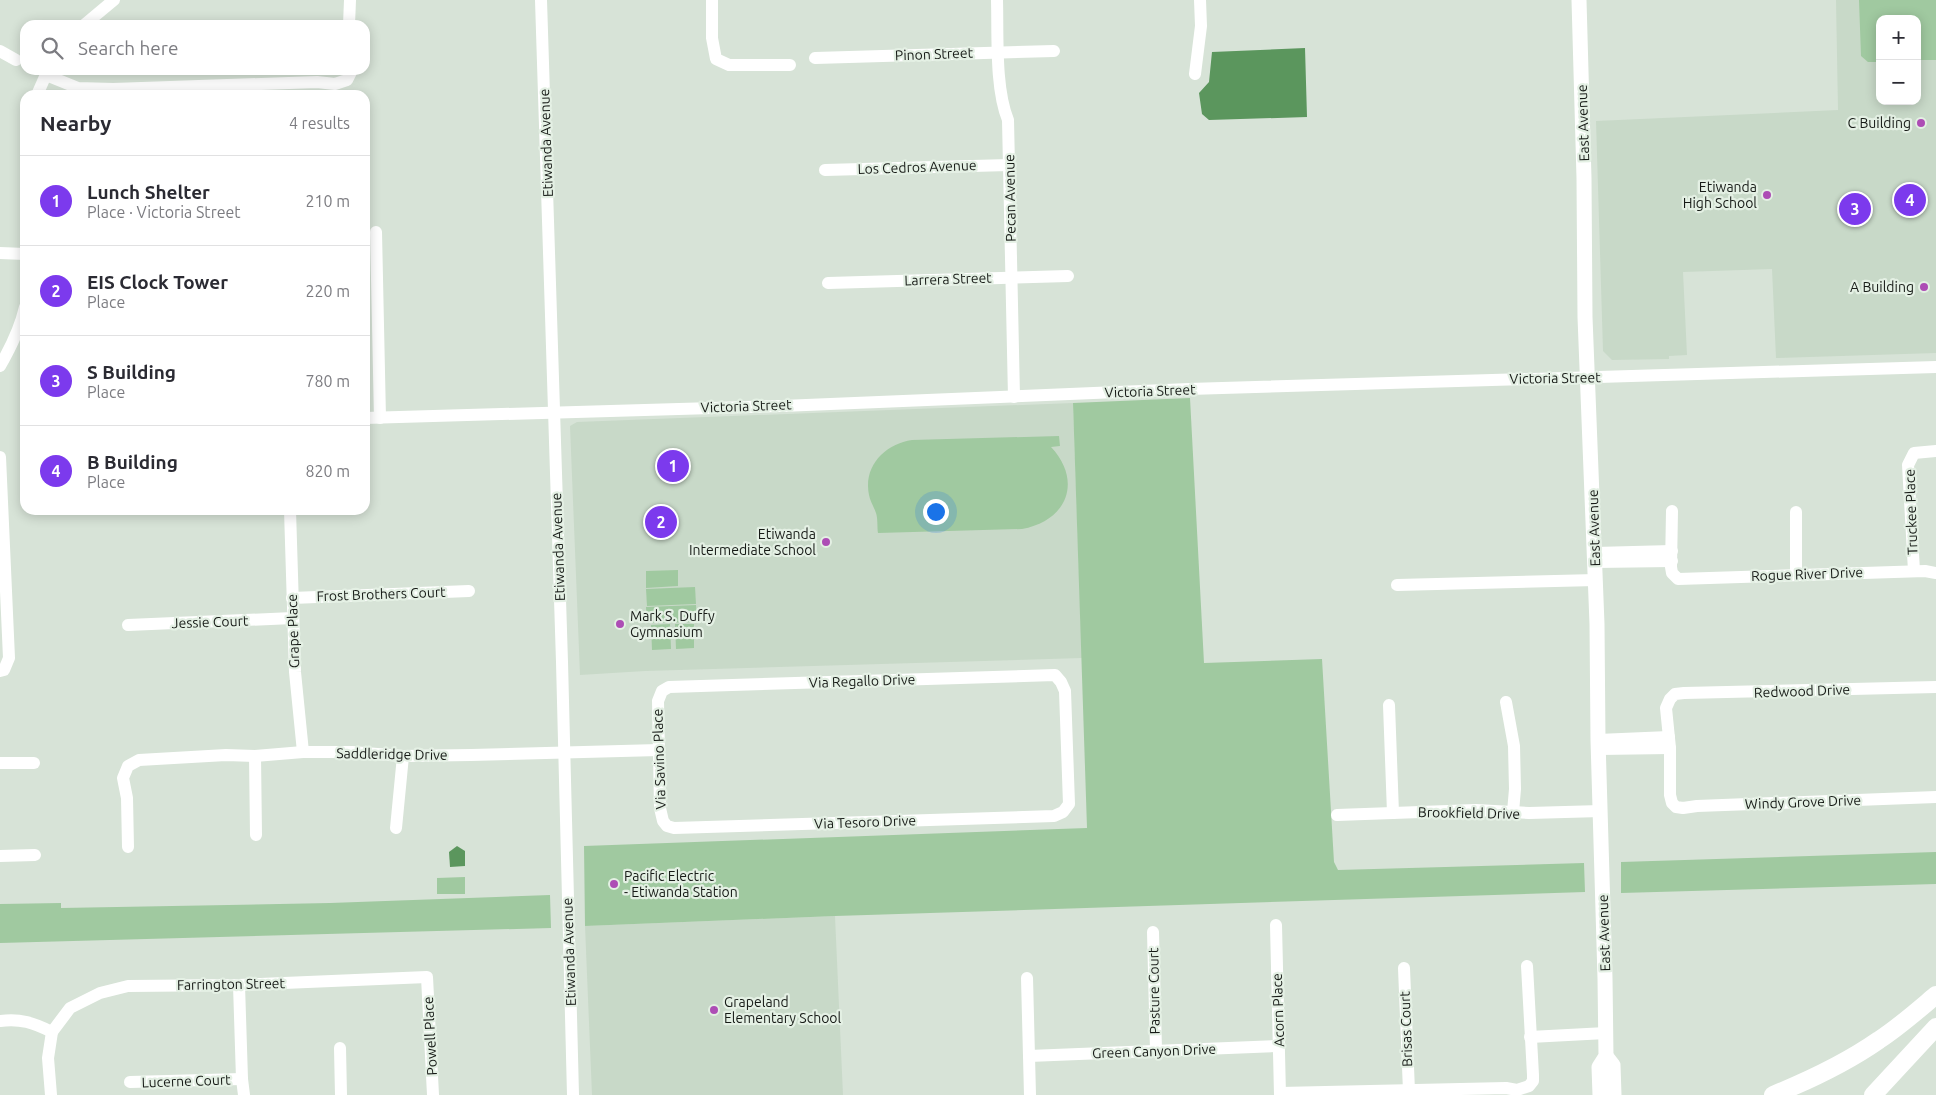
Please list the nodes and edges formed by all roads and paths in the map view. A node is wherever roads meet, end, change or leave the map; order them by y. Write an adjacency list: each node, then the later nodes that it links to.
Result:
1 (350, 0): 9 (street)
2 (541, 0): 36 (street, Etiwanda Avenue)
3 (712, 0): 15 (street)
4 (997, 0): 12 (street, Pecan Avenue)
5 (1200, 0): 16 (street)
6 (1579, 0): 34 (main road, East Avenue)
7 (110, 1): 8 (street)
8 (89, 20)
9 (350, 20)
10 (0, 50): 14 (street)
11 (1054, 51): 12 (street, Pinon Street)
12 (999, 52): 13 (street, Pinon Street); 21 (street, Pecan Avenue)
13 (815, 58)
14 (16, 60)
15 (790, 65)
16 (1195, 74)
17 (46, 75): 20 (street)
18 (53, 75): 19 (street)
19 (349, 75)
20 (39, 90)
21 (1009, 165): 22 (street, Los Cedros Avenue); 27 (street, Pecan Avenue)
22 (825, 170)
23 (376, 232): 29 (street)
24 (0, 253): 25 (street)
25 (20, 254)
26 (1068, 276): 27 (street, Larrera Street)
27 (1011, 277): 28 (street, Larrera Street); 35 (street, Pecan Avenue)
28 (828, 283)
29 (378, 300): 30 (street); 38 (street)
30 (370, 301)
31 (20, 327): 32 (street)
32 (0, 366)
33 (1936, 367): 34 (street, Victoria Street)
34 (1588, 377): 35 (street, Victoria Street); 46 (main road, East Avenue)
35 (1014, 397): 36 (street, Victoria Street)
36 (553, 412): 38 (street, Victoria Street); 66 (street, Etiwanda Avenue)
37 (370, 418): 38 (street, Victoria Street)
38 (380, 418)
39 (1936, 451): 47 (street, Truckee Place)
40 (0, 457): 41 (street)
41 (1, 487): 50 (street)
42 (1672, 511): 45 (street)
43 (1796, 512): 49 (street)
44 (290, 515): 54 (street, Grape Place)
45 (1672, 556): 46 (street); 49 (street, Rogue River Drive)
46 (1595, 557): 51 (main road, East Avenue)
47 (1914, 571): 48 (street, Rogue River Drive); 49 (street, Rogue River Drive)
48 (1936, 573)
49 (1796, 575)
50 (2, 577): 57 (street)
51 (1596, 580): 52 (street); 63 (main road, East Avenue)
52 (1396, 585)
53 (469, 591): 54 (street, Frost Brothers Court)
54 (292, 598): 55 (street, Grape Place)
55 (293, 618): 56 (street, Jessie Court); 65 (street, Grape Place)
56 (128, 625)
57 (2, 671)
58 (1936, 687): 62 (street, Redwood Drive)
59 (662, 691): 64 (street, Via Savino Place); 73 (street, Via Regallo Drive)
60 (1506, 702): 74 (street)
61 (1389, 705): 75 (street)
62 (1669, 742): 63 (street); 71 (street, Windy Grove Drive)
63 (1599, 745): 72 (main road, East Avenue)
64 (659, 750): 66 (street, Saddleridge Drive); 77 (street, Via Savino Place)
65 (303, 752): 67 (street, Saddleridge Drive); 68 (street, Saddleridge Drive)
66 (564, 753): 68 (street, Saddleridge Drive); 109 (street, Etiwanda Avenue)
67 (255, 756): 79 (street); 80 (street, Saddleridge Drive)
68 (404, 756): 78 (street)
69 (34, 763): 70 (street)
70 (0, 764)
71 (1936, 797)
72 (1601, 811): 74 (street, Brookfield Drive); 94 (main road, East Avenue)
73 (1063, 812): 77 (street, Via Tesoro Drive)
74 (1513, 812): 75 (street, Brookfield Drive)
75 (1394, 813): 76 (street, Brookfield Drive)
76 (1337, 815)
77 (667, 826)
78 (396, 828)
79 (256, 835)
80 (128, 847)
81 (35, 855): 82 (street)
82 (0, 856)
83 (1276, 925): 96 (street, Acorn Place)
84 (1154, 932): 98 (street, Pasture Court)
85 (1527, 966): 95 (street)
86 (1404, 968): 103 (street, Brisas Court)
87 (427, 977): 89 (street, Farrington Street); 108 (street, Powell Place)
88 (1027, 978): 99 (street)
89 (239, 985): 93 (street, Farrington Street); 101 (street)
90 (1936, 995): 113 (highway)
91 (0, 1021): 93 (street)
92 (1936, 1027): 114 (highway)
93 (52, 1032): 105 (street)
94 (1606, 1033): 95 (street); 100 (main road, East Avenue)
95 (1530, 1037): 103 (street)
96 (1279, 1046): 98 (street, Green Canyon Drive); 104 (street, Acorn Place)
97 (340, 1048): 107 (street)
98 (1156, 1050): 99 (street, Green Canyon Drive)
99 (1029, 1056): 110 (street)
100 (1606, 1056): 111 (main road, East Avenue); 112 (main road, East Avenue)
101 (242, 1079): 102 (street, Lucerne Court); 106 (street)
102 (130, 1082)
103 (1409, 1091): 104 (street)
104 (1280, 1094)
105 (51, 1095)
106 (244, 1095)
107 (341, 1095)
108 (433, 1095)
109 (574, 1095)
110 (1030, 1095)
111 (1600, 1095)
112 (1614, 1095)
113 (1773, 1095)
114 (1873, 1095)

